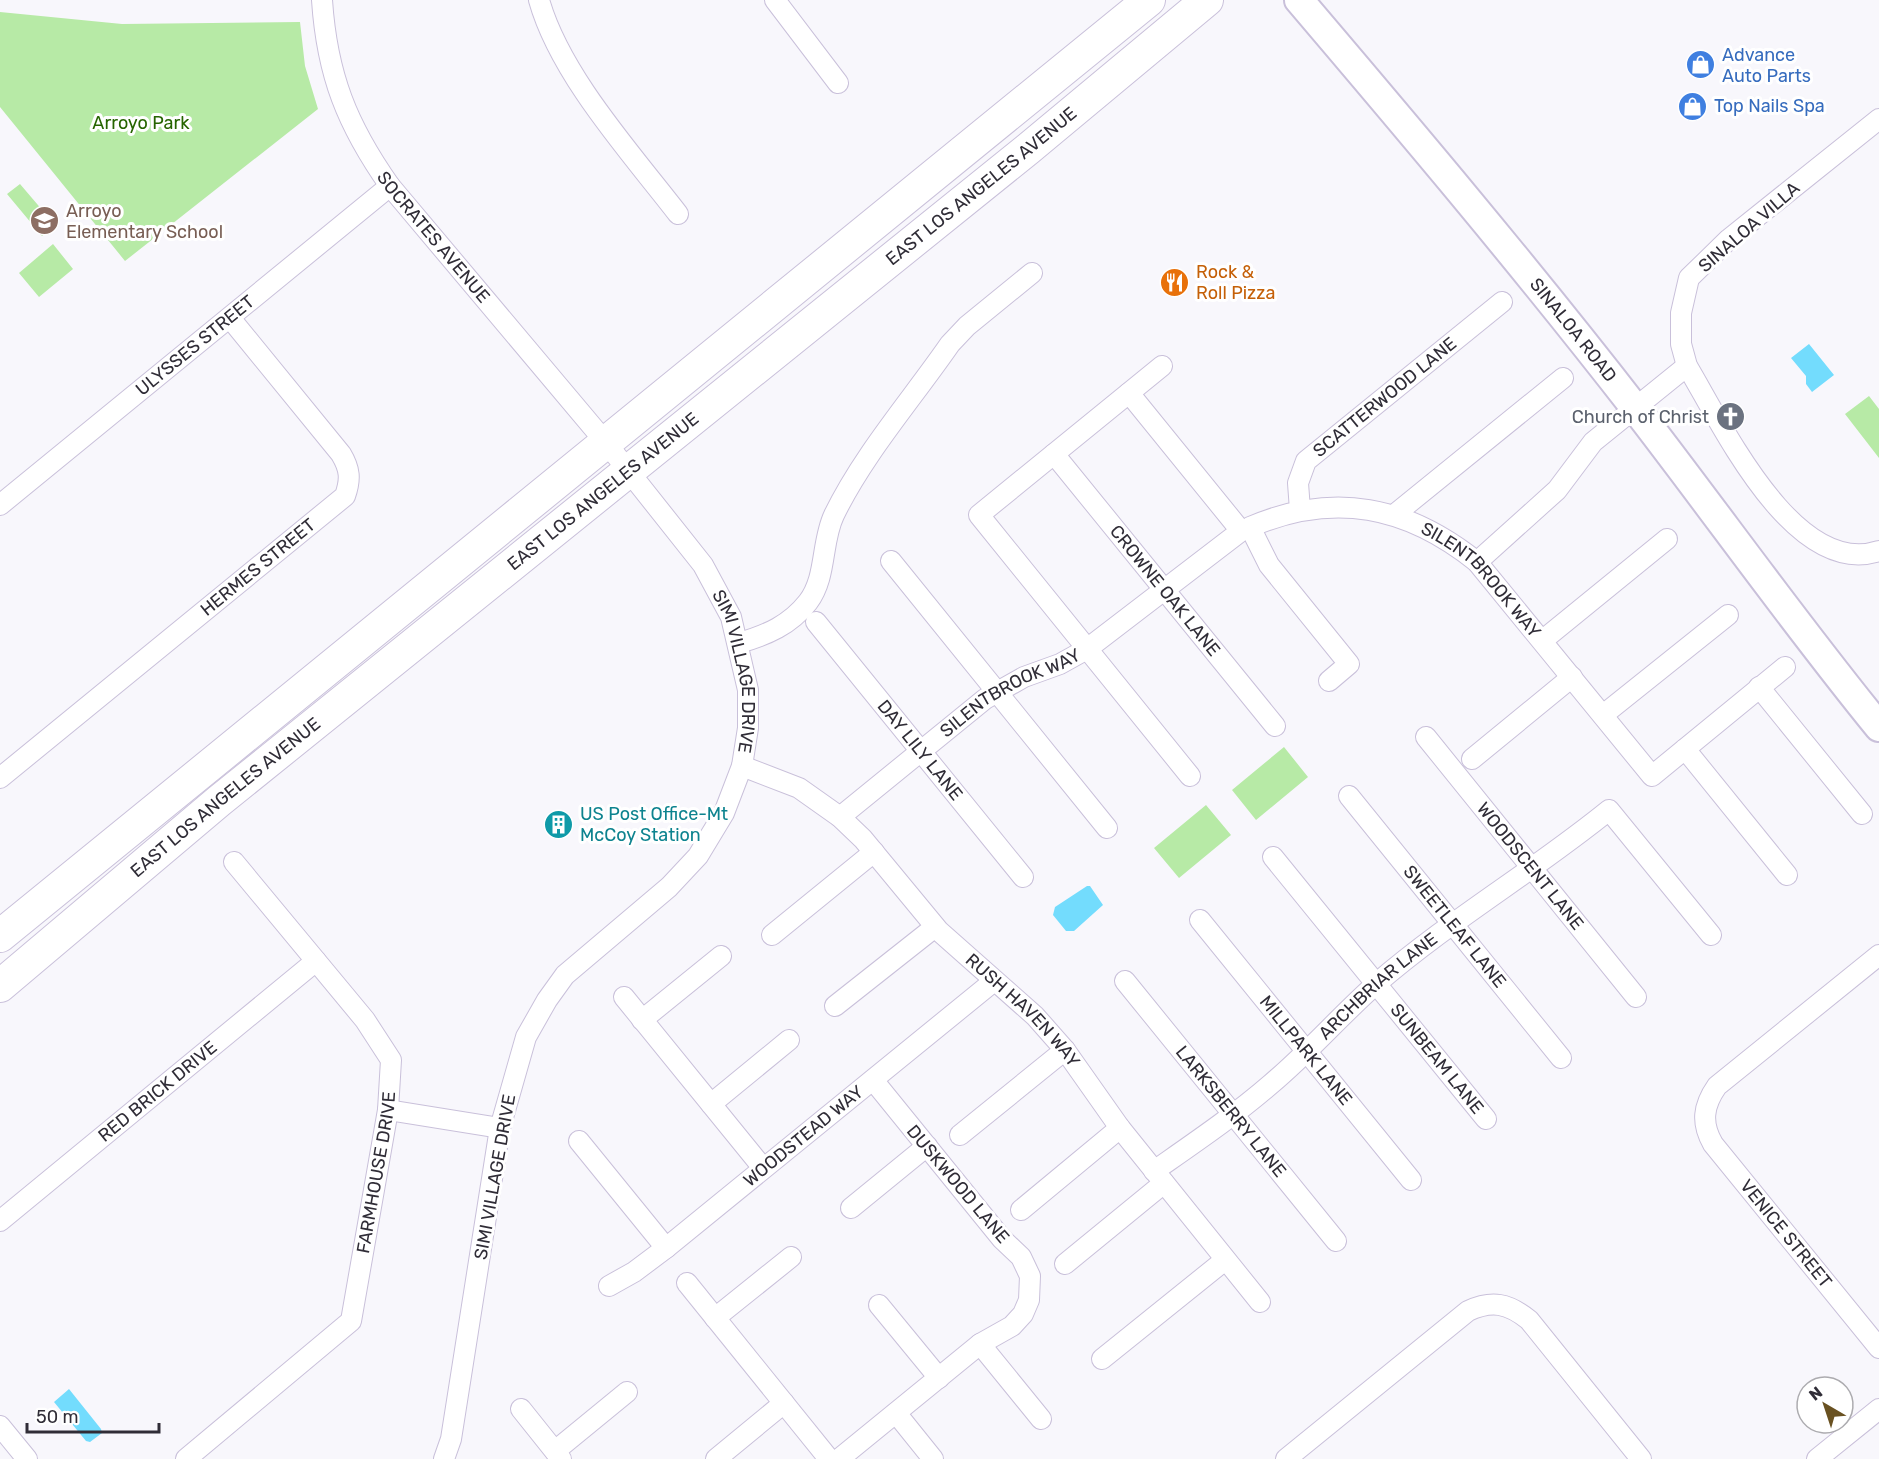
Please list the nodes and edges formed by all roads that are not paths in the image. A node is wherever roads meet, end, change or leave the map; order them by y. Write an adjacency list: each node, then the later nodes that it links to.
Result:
1 (322, 0): 9 (street, SOCRATES AVENUE)
2 (539, 0): 10 (street)
3 (775, 0): 7 (street)
4 (1149, 0): 19 (main road, EAST LOS ANGELES AVENUE)
5 (1207, 0): 21 (main road, EAST LOS ANGELES AVENUE)
6 (1299, 0): 18 (street, SINALOA ROAD)
7 (838, 83)
8 (1879, 119): 15 (street, SINALOA VILLA)
9 (390, 186): 13 (street, ULYSSES STREET); 19 (street, SOCRATES AVENUE)
10 (678, 214)
11 (1032, 273): 34 (street)
12 (1502, 302): 23 (street, SCATTERWOOD LANE)
13 (230, 318): 22 (street, ULYSSES STREET); 50 (street, HERMES STREET)
14 (1162, 366): 17 (street)
15 (1687, 366): 18 (street); 27 (street, SINALOA VILLA)
16 (1563, 378): 24 (street)
17 (1129, 393): 20 (street); 25 (street)
18 (1638, 405): 29 (street); 43 (street, SINALOA ROAD)
19 (607, 444): 21 (street, SIMI VILLAGE DRIVE); 66 (main road, EAST LOS ANGELES AVENUE)
20 (1054, 454): 30 (street, CROWNE OAK LANE); 35 (street)
21 (628, 471): 34 (street, SIMI VILLAGE DRIVE); 73 (main road, EAST LOS ANGELES AVENUE)
22 (0, 505)
23 (1300, 510): 24 (street, SILENTBROOK WAY); 25 (street, SILENTBROOK WAY)
24 (1394, 515): 29 (street, SILENTBROOK WAY)
25 (1246, 529): 30 (street, SILENTBROOK WAY); 38 (street)
26 (1667, 539): 33 (street)
27 (1879, 551)
28 (891, 561): 40 (street)
29 (1476, 562): 33 (street, SILENTBROOK WAY)
30 (1163, 589): 35 (street, SILENTBROOK WAY); 42 (street, CROWNE OAK LANE)
31 (1728, 615): 41 (street)
32 (816, 622): 46 (street, DAY LILY LANE)
33 (1542, 640): 37 (street, SILENTBROOK WAY)
34 (739, 643): 48 (street, SIMI VILLAGE DRIVE)
35 (1087, 649): 40 (street, SILENTBROOK WAY); 49 (street)
36 (1785, 667): 39 (street)
37 (1572, 677): 41 (street, SILENTBROOK WAY); 47 (street)
38 (1329, 681)
39 (1759, 687): 45 (street); 52 (street)
40 (997, 692): 46 (street, SILENTBROOK WAY); 54 (street)
41 (1603, 715): 45 (street, SILENTBROOK WAY)
42 (1275, 726)
43 (1879, 728)
44 (1426, 737): 58 (street, WOODSCENT LANE)
45 (1684, 749): 59 (street)
46 (921, 751): 53 (street, SILENTBROOK WAY); 60 (street, DAY LILY LANE)
47 (1472, 759)
48 (742, 766): 53 (street, RUSH HAVEN WAY); 87 (street, SIMI VILLAGE DRIVE)
49 (1191, 776)
50 (0, 778)
51 (1349, 796): 62 (street, SWEETLEAF LANE)
52 (1862, 814)
53 (840, 817): 55 (street, RUSH HAVEN WAY)
54 (1107, 828)
55 (873, 852): 63 (street, RUSH HAVEN WAY); 64 (street)
56 (1273, 857): 72 (street, SUNBEAM LANE)
57 (234, 862): 69 (street, FARMHOUSE DRIVE)
58 (1532, 868): 62 (street, ARCHBRIAR LANE); 65 (street, ARCHBRIAR LANE); 75 (street, WOODSCENT LANE)
59 (1787, 874)
60 (1023, 878)
61 (1200, 920): 80 (street, MILLPARK LANE)
62 (1452, 924): 72 (street, ARCHBRIAR LANE); 81 (street, SWEETLEAF LANE)
63 (935, 927): 70 (street, RUSH HAVEN WAY); 76 (street)
64 (772, 935)
65 (1712, 935)
66 (0, 936)
67 (721, 956): 77 (street)
68 (1879, 956): 109 (street, VENICE STREET)
69 (316, 961): 84 (street, FARMHOUSE DRIVE); 97 (street, RED BRICK DRIVE)
70 (994, 981): 79 (street, RUSH HAVEN WAY); 82 (street, WOODSTEAD WAY)
71 (1125, 981): 85 (street, LARKSBERRY LANE)
72 (1377, 984): 80 (street, ARCHBRIAR LANE); 86 (street, SUNBEAM LANE)
73 (0, 986)
74 (624, 997): 77 (street)
75 (1636, 997)
76 (836, 1006)
77 (642, 1020): 83 (street)
78 (789, 1040): 83 (street)
79 (1065, 1050): 88 (street, RUSH HAVEN WAY); 89 (street)
80 (1306, 1051): 85 (street, ARCHBRIAR LANE); 94 (street, MILLPARK LANE)
81 (1561, 1058)
82 (873, 1080): 91 (street, DUSKWOOD LANE); 92 (street, WOODSTEAD WAY)
83 (711, 1104): 92 (street)
84 (388, 1110): 87 (street); 121 (street, FARMHOUSE DRIVE)
85 (1234, 1115): 93 (street, ARCHBRIAR LANE); 98 (street, LARKSBERRY LANE)
86 (1486, 1119)
87 (500, 1128): 122 (street, SIMI VILLAGE DRIVE)
88 (1120, 1128): 93 (street, RUSH HAVEN WAY); 96 (street)
89 (960, 1135)
90 (579, 1141): 99 (street)
91 (927, 1146): 95 (street); 108 (street, DUSKWOOD LANE)
92 (763, 1168): 99 (street, WOODSTEAD WAY)
93 (1159, 1177): 101 (street, RUSH HAVEN WAY); 102 (street, ARCHBRIAR LANE)
94 (1411, 1180)
95 (851, 1208)
96 (1021, 1210)
97 (0, 1221)
98 (1336, 1241)
99 (666, 1248): 104 (street, WOODSTEAD WAY)
100 (791, 1257): 107 (street)
101 (1225, 1260): 105 (street, RUSH HAVEN WAY); 110 (street)
102 (1065, 1264)
103 (687, 1283): 107 (street)
104 (609, 1286)
105 (1260, 1302)
106 (879, 1305): 111 (street)
107 (715, 1318): 113 (street)
108 (980, 1344): 111 (street); 117 (street)
109 (1879, 1348)
110 (1102, 1359)
111 (939, 1378): 116 (street)
112 (627, 1392): 119 (street)
113 (784, 1403): 123 (street); 124 (street)
114 (521, 1409): 119 (street)
115 (1879, 1409): 129 (street)
116 (896, 1413): 125 (street); 126 (street)
117 (1041, 1419)
118 (0, 1426): 120 (street)
119 (558, 1455)
120 (27, 1459)
121 (186, 1459)
122 (444, 1459)
123 (716, 1459)
124 (829, 1459)
125 (839, 1459)
126 (933, 1459)
127 (1286, 1459): 128 (street)
128 (1641, 1459)
129 (1817, 1459)

